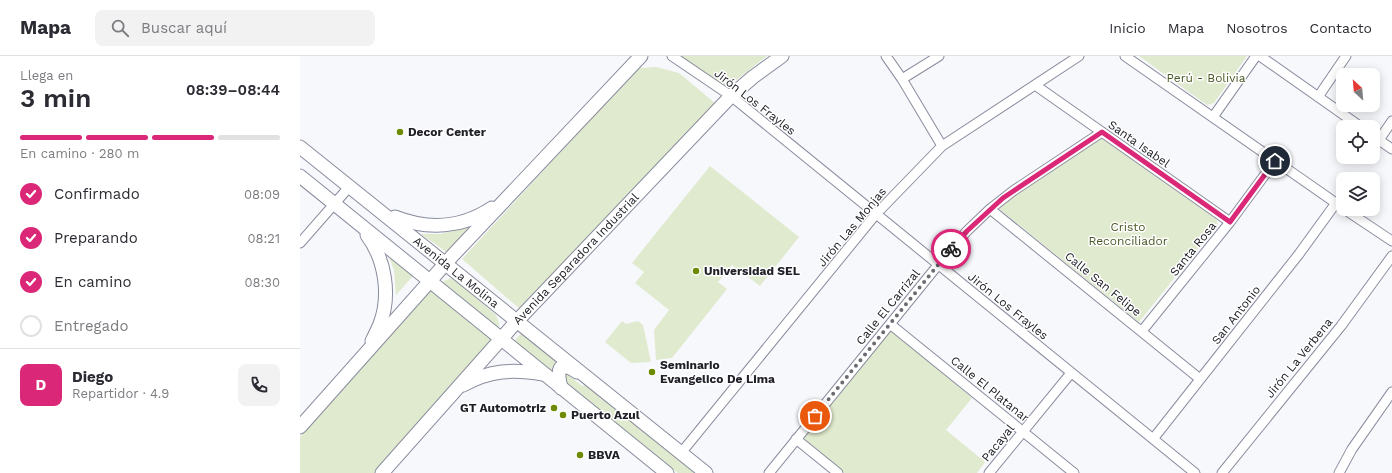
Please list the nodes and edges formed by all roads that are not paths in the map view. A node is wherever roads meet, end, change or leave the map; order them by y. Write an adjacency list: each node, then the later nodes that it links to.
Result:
1 (641, 56): 27 (main road)
2 (672, 56): 13 (street, Jirón Los Frayles)
3 (782, 56): 13 (main road, Avenida Separadora Industrial)
4 (886, 56): 11 (street)
5 (939, 56): 11 (street)
6 (1079, 56): 12 (street, Jirón Las Monjas)
7 (1125, 56): 15 (street)
8 (1256, 56): 15 (street)
9 (1260, 56): 14 (street)
10 (1346, 56): 14 (street)
11 (902, 79): 21 (street)
12 (1035, 85): 18 (street, Santa Isabel); 21 (street, Jirón Las Monjas)
13 (731, 96): 33 (street, Jirón Los Frayles); 43 (main road, Avenida Separadora Industrial)
14 (1318, 97): 16 (street)
15 (1213, 117): 24 (street)
16 (1351, 120)
17 (1392, 121): 19 (street)
18 (1102, 132): 31 (street, Calle El Carrizal); 35 (street, Santa Isabel)
19 (1380, 134)
20 (1380, 141): 23 (street)
21 (942, 146): 33 (street, Jirón Las Monjas)
22 (300, 147): 26 (main road, Avenida La Molina)
23 (1392, 149)
24 (1275, 161): 29 (street); 35 (street, Santa Rosa)
25 (300, 176): 28 (main road, Avenida La Molina)
26 (350, 186): 28 (street); 30 (main road, Avenida La Molina)
27 (508, 197): 30 (main road); 40 (main road)
28 (335, 204): 36 (main road, Avenida La Molina); 38 (street)
29 (1336, 204)
30 (377, 208): 40 (main road, Avenida La Molina)
31 (990, 209): 41 (street, Calle El Carrizal); 45 (street, Calle San Felipe)
32 (1336, 213): 50 (street, San Antonio)
33 (876, 214): 41 (street, Jirón Los Frayles); 59 (street, Jirón Las Monjas)
34 (1354, 216): 37 (street)
35 (1230, 222): 45 (street, Santa Rosa)
36 (360, 225): 42 (main road, Avenida La Molina); 47 (main road)
37 (1392, 241)
38 (300, 243)
39 (1392, 256): 68 (street, Jirón La Verbena)
40 (446, 263): 42 (main road); 43 (main road, Avenida La Molina)
41 (938, 265): 44 (street, Calle El Carrizal); 48 (street, Jirón Los Frayles)
42 (430, 281): 46 (main road, Avenida La Molina); 47 (main road)
43 (517, 321): 46 (main road, Avenida Separadora Industrial); 51 (main road, Avenida La Molina)
44 (890, 324): 56 (street, Calle El Platanar); 57 (street, Calle El Carrizal)
45 (1142, 331): 50 (street, Calle San Felipe)
46 (501, 339): 49 (main road, Avenida La Molina); 52 (main road, Avenida Separadora Industrial)
47 (360, 361): 55 (main road)
48 (1071, 373): 56 (street, Pacayal); 58 (street, Jirón Los Frayles)
49 (544, 374): 52 (main road); 53 (main road, Avenida La Molina)
50 (1200, 379): 58 (street, San Antonio)
51 (594, 382): 53 (main road); 59 (main road, Avenida La Molina)
52 (458, 388): 60 (main road, Avenida Separadora Industrial)
53 (561, 388): 61 (main road, Avenida La Molina)
54 (1392, 392): 69 (street)
55 (300, 427)
56 (1023, 432): 65 (street, Pacayal); 66 (street, Calle El Platanar)
57 (796, 439): 63 (street, Calle El Carrizal); 64 (street)
58 (1153, 439): 67 (street, Jirón Los Frayles)
59 (682, 453): 62 (main road, Avenida La Molina)
60 (382, 473)
61 (666, 473)
62 (706, 473)
63 (769, 473)
64 (838, 473)
65 (989, 473)
66 (1074, 473)
67 (1195, 473)
68 (1222, 473)
69 (1339, 473)

